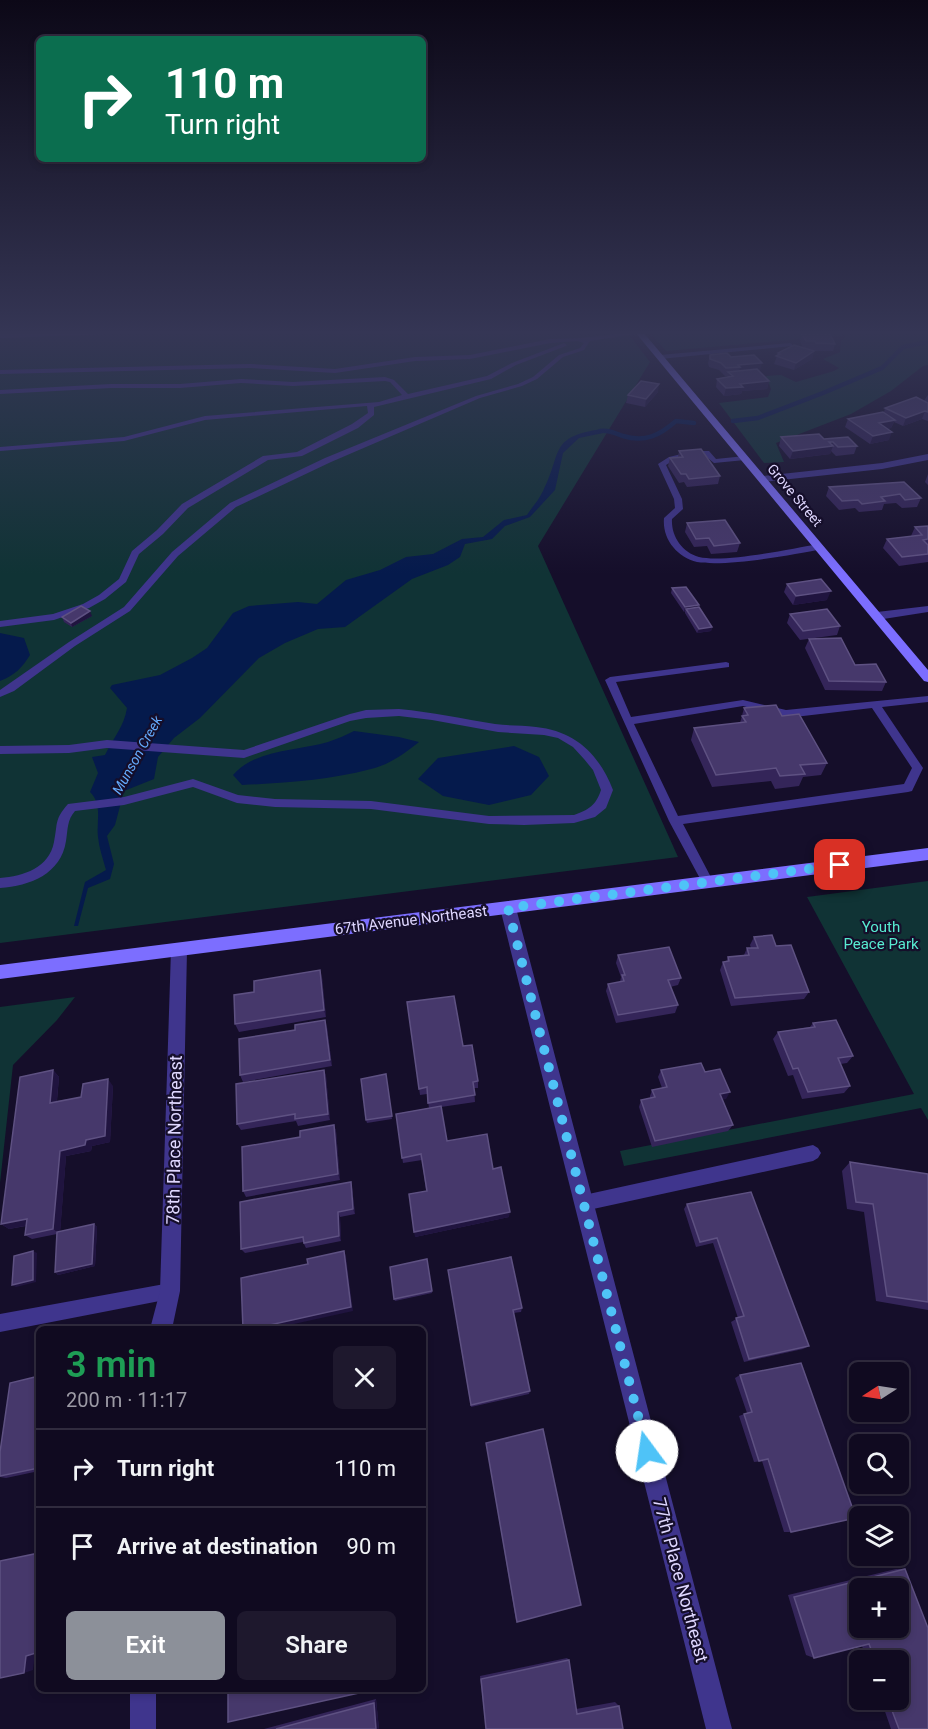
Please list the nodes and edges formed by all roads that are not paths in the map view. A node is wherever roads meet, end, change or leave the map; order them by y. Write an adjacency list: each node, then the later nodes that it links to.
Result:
1 (268, 413): 5 (lane)
2 (372, 413): 12 (lane)
3 (442, 413): 15 (lane)
4 (707, 413): 7 (street, Grove Street)
5 (0, 449)
6 (928, 457): 8 (street)
7 (745, 458): 8 (street, Grove Street); 9 (lane)
8 (763, 479): 9 (street, Grove Street)
9 (819, 547): 11 (street, Grove Street)
10 (928, 609): 11 (street)
11 (877, 616): 14 (street, Grove Street)
12 (0, 624)
13 (726, 665): 18 (lane)
14 (928, 678)
15 (0, 694)
16 (928, 699): 17 (lane)
17 (876, 706): 18 (lane); 20 (lane)
18 (628, 721): 20 (lane)
19 (0, 750): 23 (lane)
20 (675, 821): 22 (lane)
21 (928, 854): 22 (street, 67th Avenue Northeast)
22 (708, 883): 24 (street, 67th Avenue Northeast)
23 (0, 884)
24 (508, 908): 25 (street, 67th Avenue Northeast); 28 (street, 77th Place Northeast)
25 (179, 950): 26 (street, 67th Avenue Northeast); 29 (street, 78th Place Northeast)
26 (0, 972)
27 (813, 1153): 28 (lane)
28 (584, 1203): 34 (street, 77th Place Northeast)
29 (170, 1291): 30 (lane); 31 (street, 78th Place Northeast)
30 (0, 1323)
31 (162, 1326)
32 (143, 1692): 33 (street)
33 (143, 1729)
34 (719, 1729)

